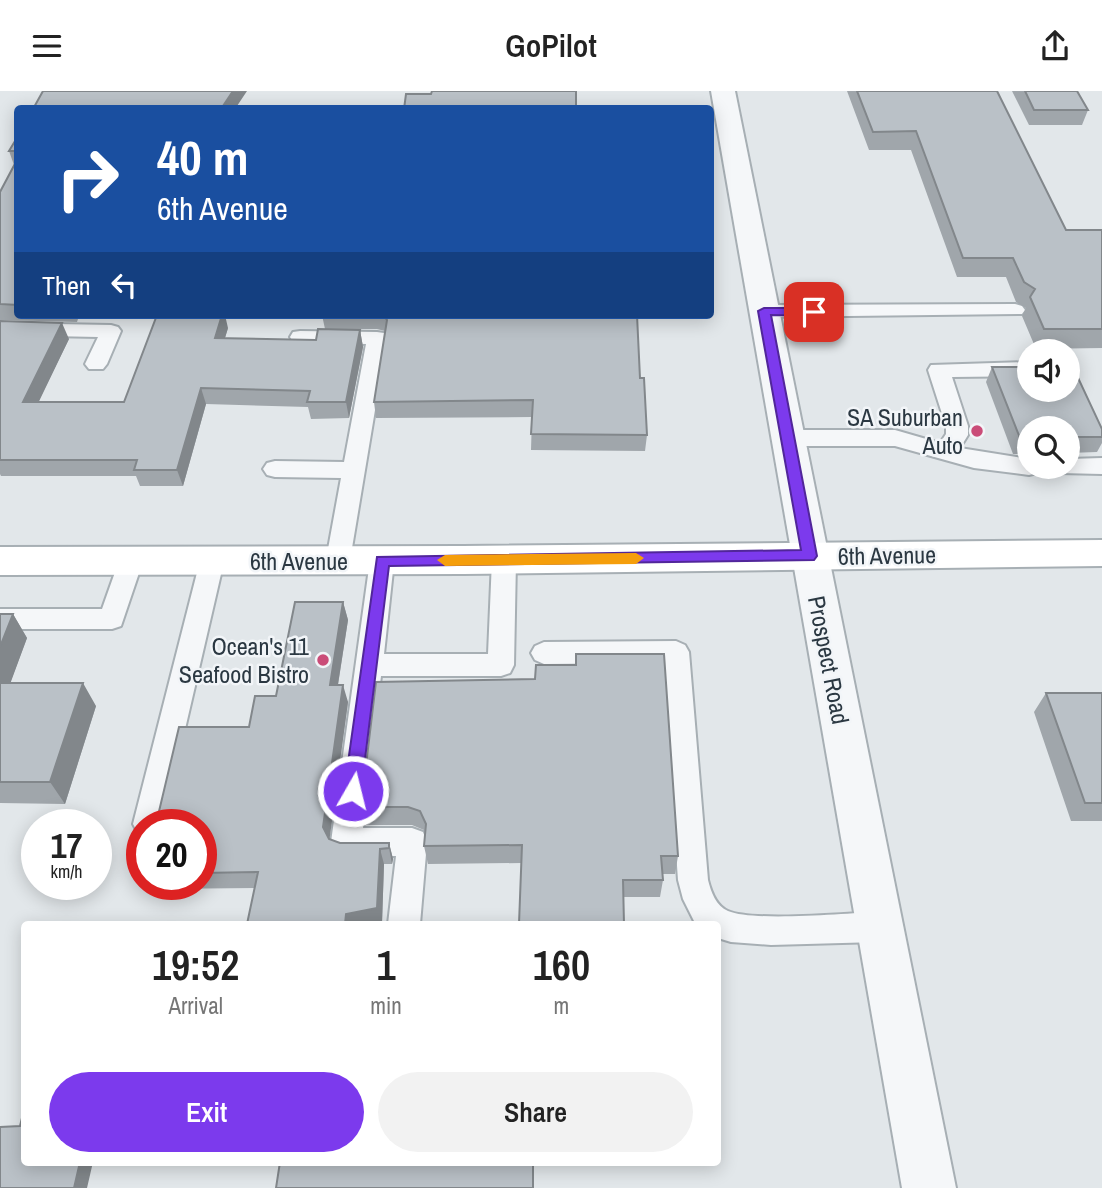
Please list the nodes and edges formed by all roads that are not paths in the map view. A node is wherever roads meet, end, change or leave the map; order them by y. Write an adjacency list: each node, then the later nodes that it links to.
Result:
1 (723, 91): 3 (street, Prospect Road)
2 (1015, 310): 3 (lane)
3 (764, 311): 8 (street, Prospect Road)
4 (0, 329): 6 (lane)
5 (300, 337): 14 (lane)
6 (96, 364)
7 (1017, 369): 9 (lane)
8 (789, 437): 9 (lane); 16 (street, Prospect Road)
9 (946, 451): 10 (lane)
10 (1017, 466)
11 (1102, 466): 12 (lane)
12 (1080, 467)
13 (275, 469): 14 (lane)
14 (354, 470): 17 (lane)
15 (1102, 553): 16 (street, 6th Avenue)
16 (809, 556): 18 (street, 6th Avenue); 29 (street, Prospect Road)
17 (338, 560): 21 (street, 6th Avenue); 22 (street, 6th Avenue)
18 (504, 560): 22 (street, 6th Avenue); 25 (lane)
19 (0, 561): 20 (street, 6th Avenue)
20 (131, 561): 21 (street, 6th Avenue); 23 (lane)
21 (212, 561): 26 (lane)
22 (382, 561): 25 (lane)
23 (0, 619)
24 (544, 653): 28 (lane)
25 (369, 665): 27 (lane)
26 (152, 809)
27 (404, 921)
28 (715, 921)
29 (878, 927): 30 (lane); 31 (street, Prospect Road)
30 (726, 932)
31 (929, 1188)

